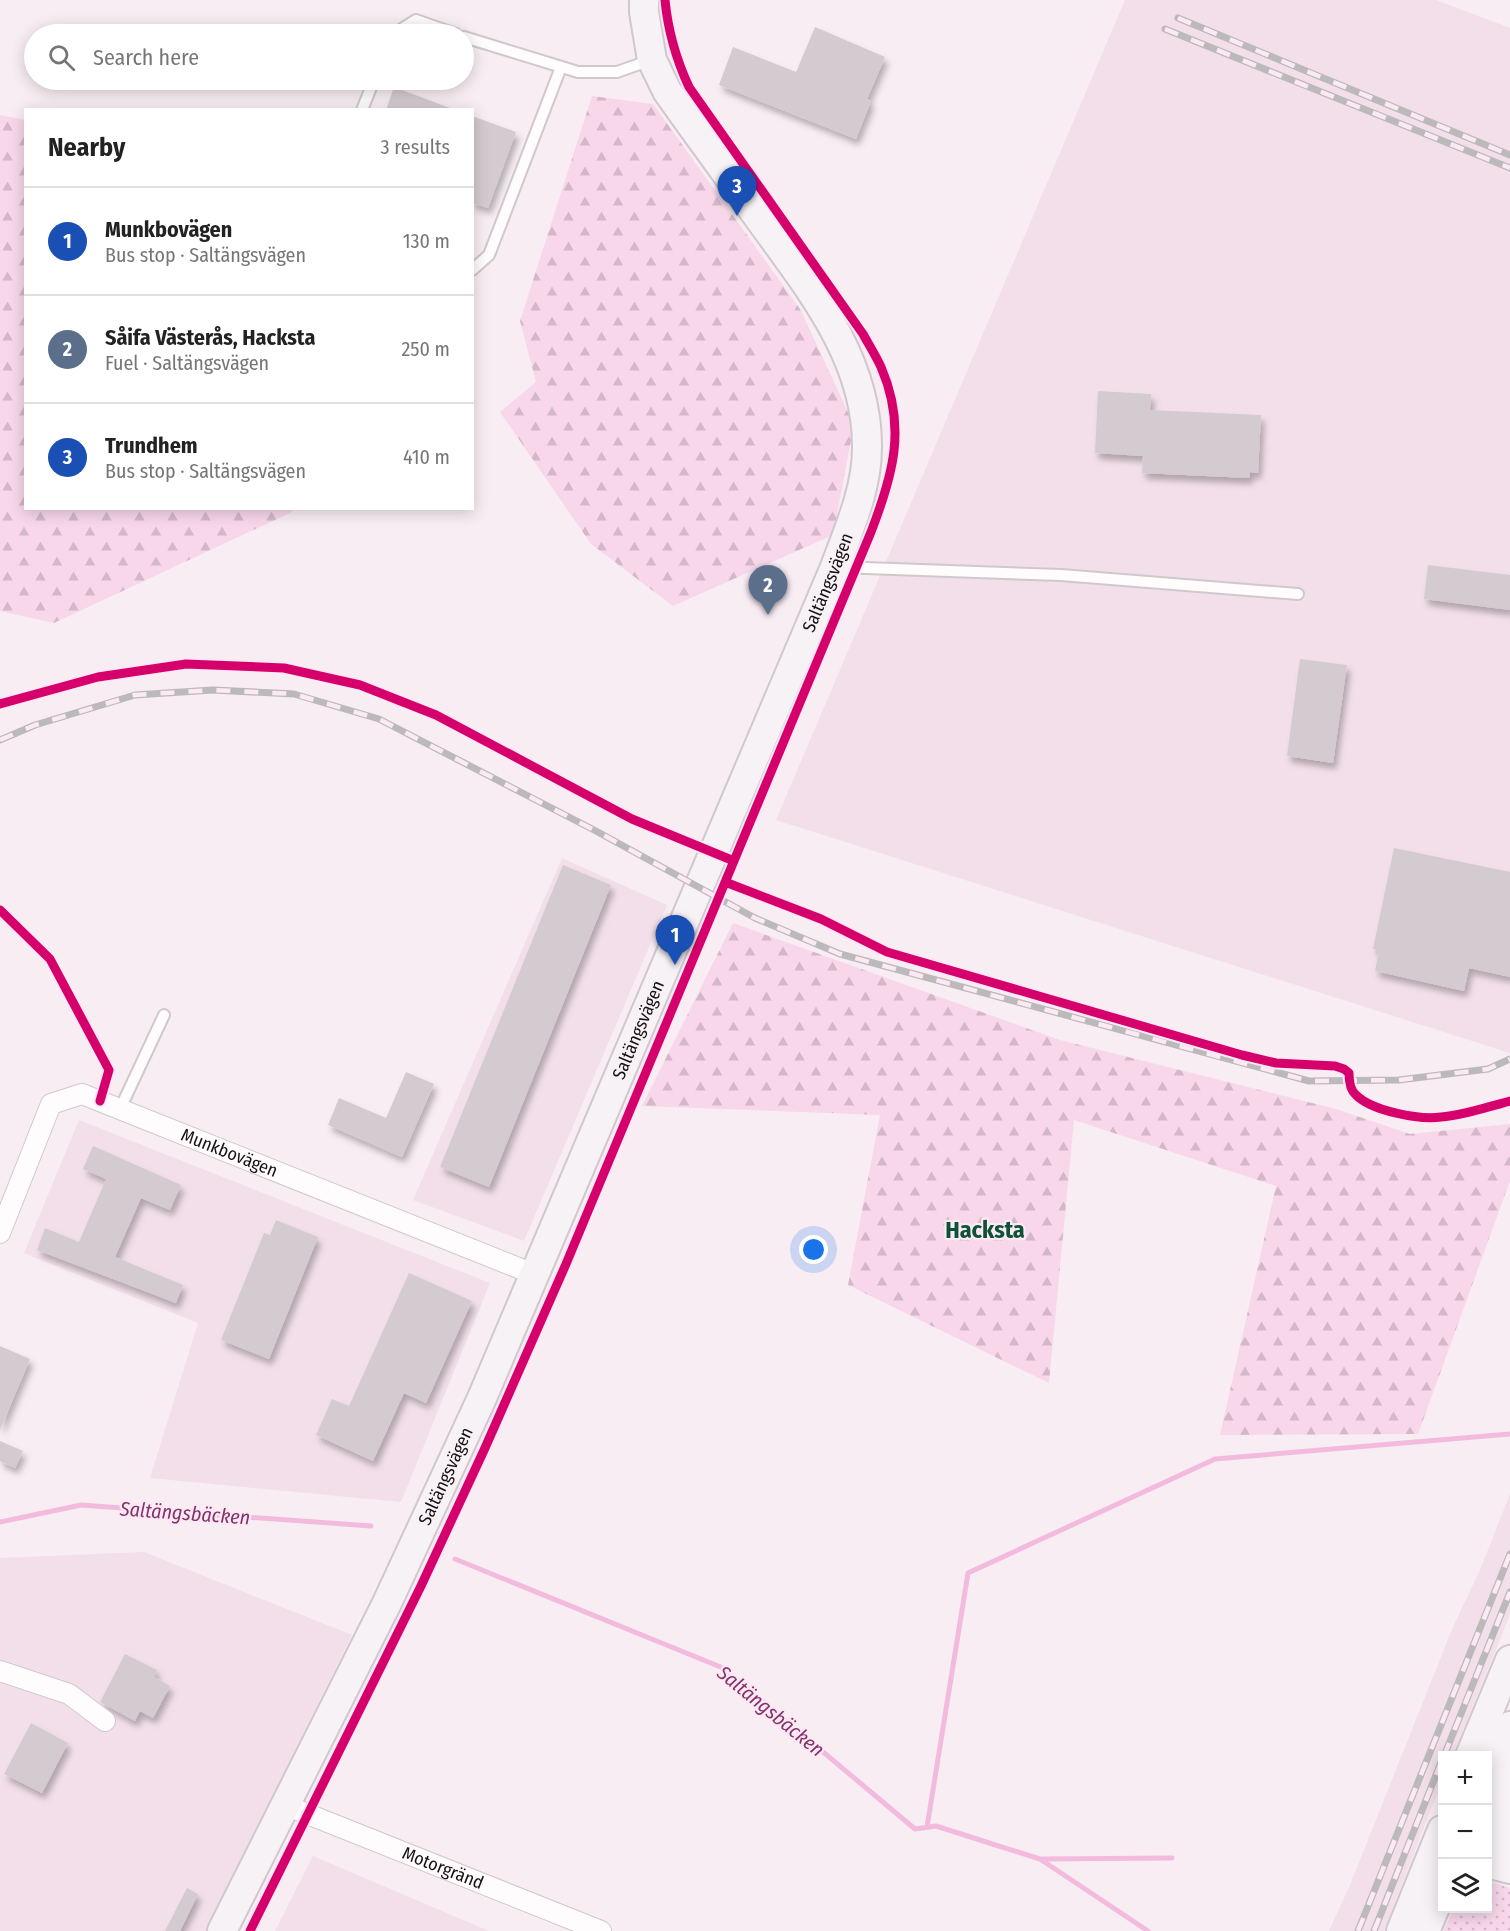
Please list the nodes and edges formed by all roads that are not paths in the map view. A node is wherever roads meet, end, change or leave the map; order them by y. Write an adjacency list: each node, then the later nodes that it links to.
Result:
1 (644, 0): 5 (street, Saltängsvägen)
2 (410, 24): 3 (lane)
3 (427, 24)
4 (474, 40): 6 (lane)
5 (652, 60): 6 (lane); 10 (street, Saltängsvägen)
6 (561, 67): 9 (lane)
7 (370, 90): 8 (lane)
8 (363, 108)
9 (474, 268)
10 (835, 567): 11 (lane); 16 (street, Saltängsvägen)
11 (1298, 594)
12 (164, 1015): 13 (lane)
13 (120, 1109): 14 (street, Munkbovägen); 16 (street, Munkbovägen)
14 (4, 1206): 15 (street, Munkbovägen)
15 (0, 1233)
16 (536, 1275): 24 (street, Saltängsvägen)
17 (1510, 1660): 21 (street)
18 (0, 1671): 19 (street)
19 (105, 1721)
20 (1510, 1726): 22 (street)
21 (1489, 1751)
22 (1492, 1756)
23 (1492, 1785): 25 (street)
24 (285, 1805): 29 (street, Saltängsvägen); 30 (street, Motorgränd)
25 (1510, 1831)
26 (1438, 1842): 31 (street)
27 (1492, 1847): 28 (street)
28 (1499, 1862)
29 (222, 1931)
30 (601, 1931)
31 (1401, 1931)

